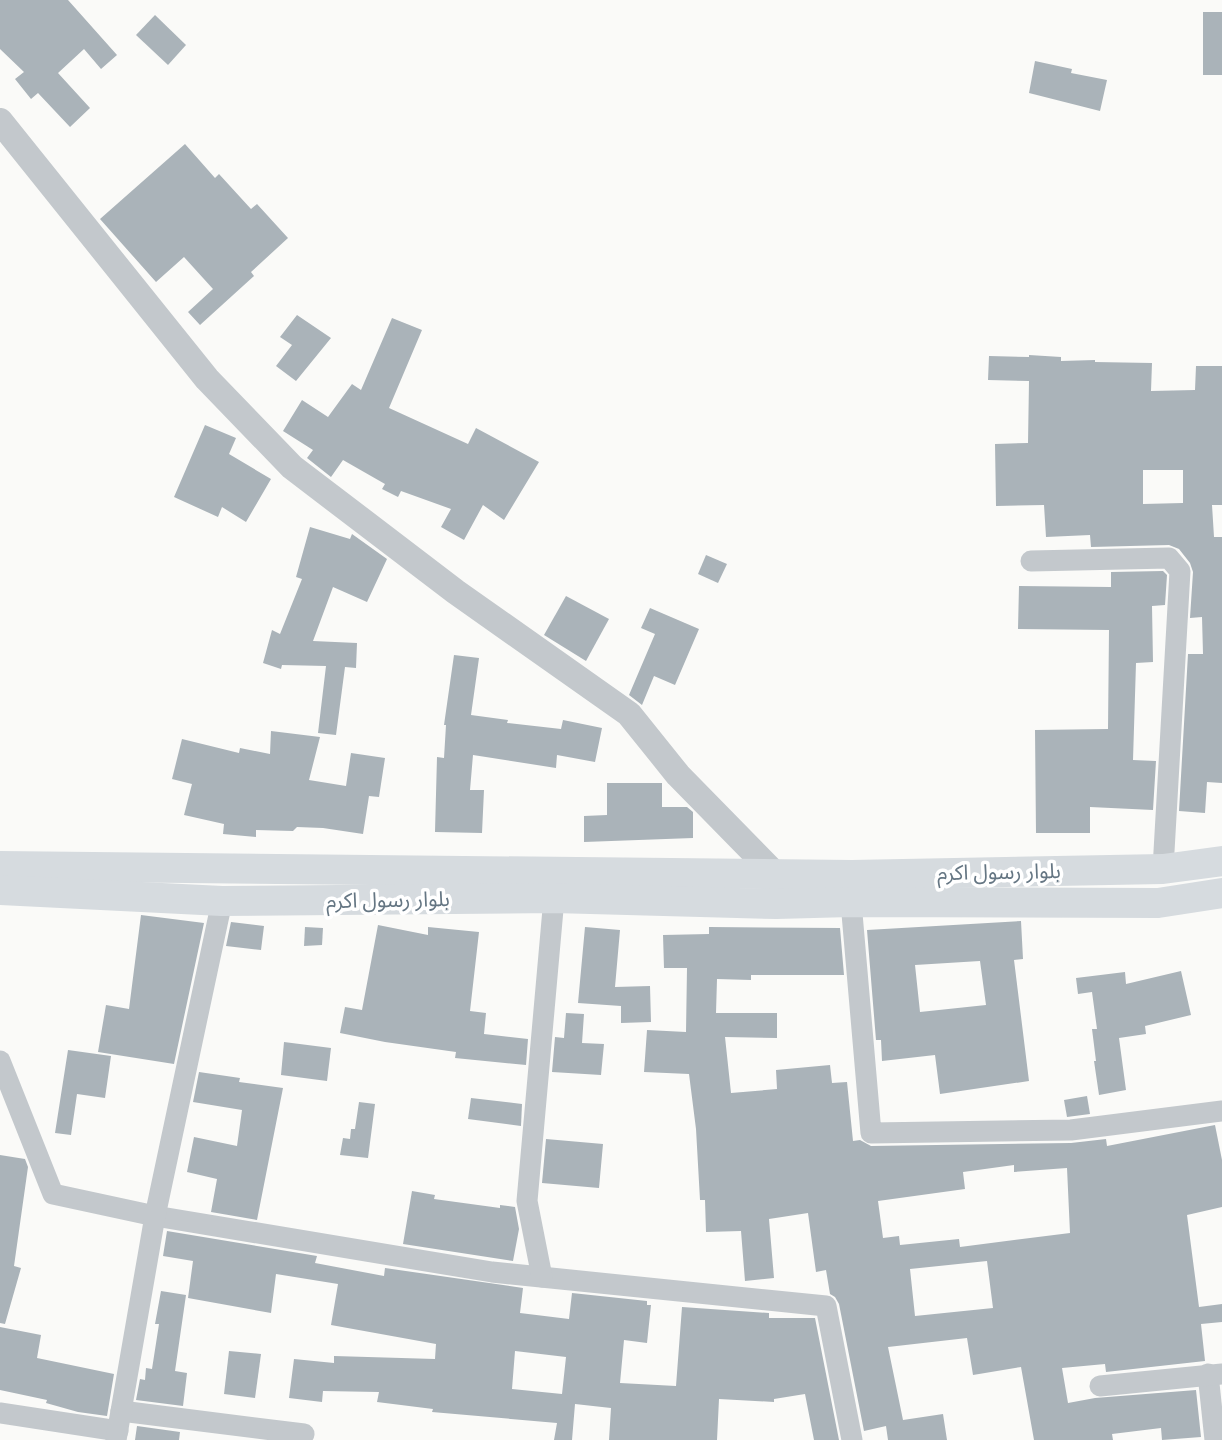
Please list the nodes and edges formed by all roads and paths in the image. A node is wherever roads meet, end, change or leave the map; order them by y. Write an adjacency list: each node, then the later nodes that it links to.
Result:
1 (0, 121): 6 (street)
2 (1031, 561): 5 (street)
3 (1222, 861): 5 (main road, بلوار رسول اکرم)
4 (0, 866): 6 (main road, بلوار رسول اکرم)
5 (1163, 869): 6 (main road, بلوار رسول اکرم)
6 (775, 874): 12 (main road)
7 (0, 890): 10 (main road, بلوار رسول اکرم)
8 (1222, 893): 11 (main road, بلوار رسول اکرم)
9 (554, 898): 10 (main road, بلوار رسول اکرم); 12 (main road, بلوار رسول اکرم); 16 (street)
10 (222, 901): 15 (street)
11 (851, 902): 12 (main road, بلوار رسول اکرم); 14 (street)
12 (776, 904)
13 (0, 1061): 15 (street)
14 (1222, 1111)
15 (155, 1216): 16 (street); 20 (street)
16 (542, 1277): 22 (street)
17 (1215, 1374): 18 (street); 23 (street)
18 (1100, 1387)
19 (0, 1413): 20 (street)
20 (118, 1427): 21 (street)
21 (304, 1434)
22 (852, 1440)
23 (1216, 1440)

